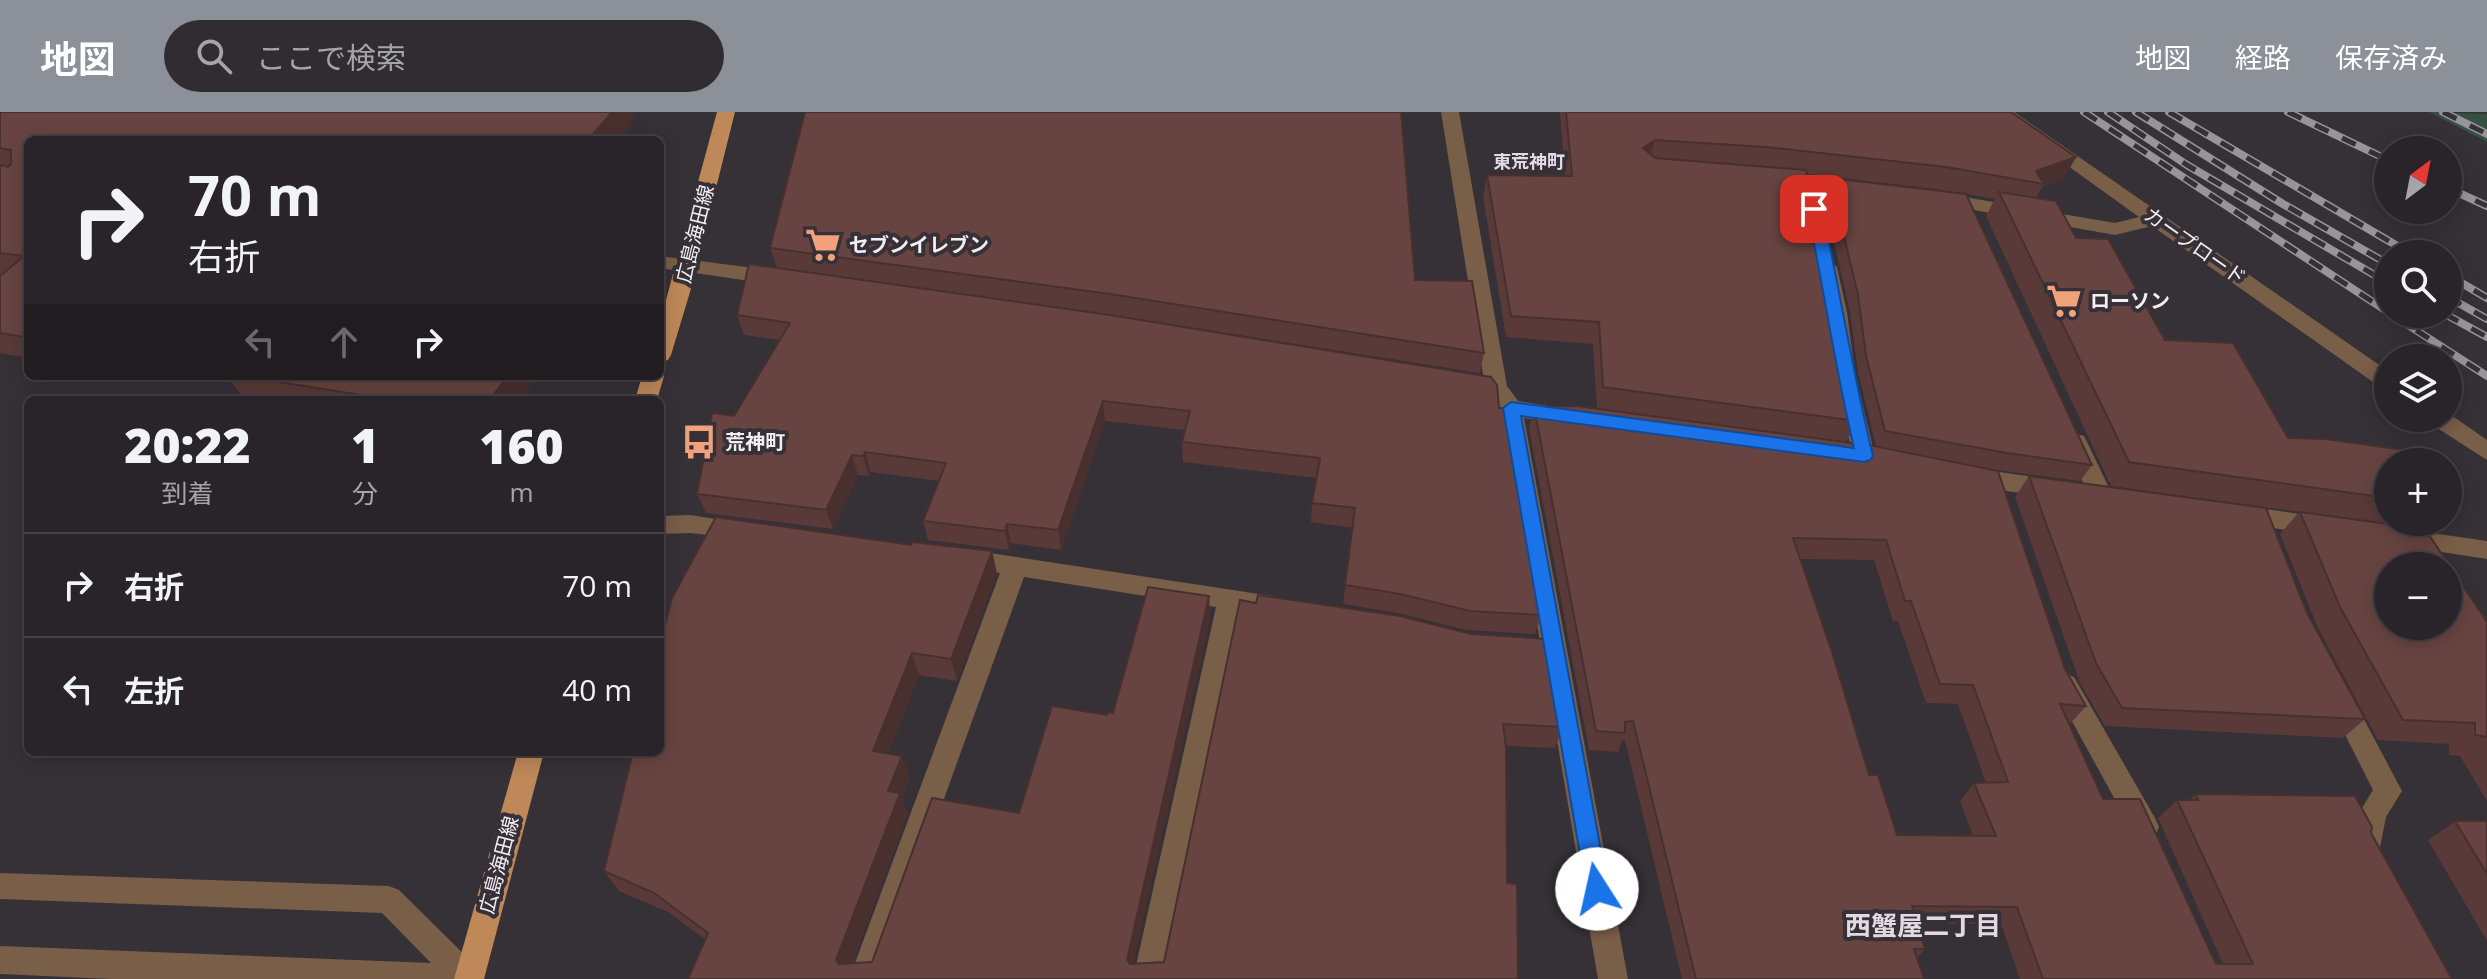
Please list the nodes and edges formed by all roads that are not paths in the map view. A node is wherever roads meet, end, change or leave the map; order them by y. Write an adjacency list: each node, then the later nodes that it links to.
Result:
1 (726, 112): 14 (main road, 広島海田線)
2 (1450, 112): 18 (street)
3 (2002, 112): 10 (street, カープロード)
4 (1758, 178): 5 (street)
5 (1808, 183): 6 (street); 9 (street)
6 (1871, 191)
7 (1919, 196): 8 (street)
8 (1967, 203): 10 (street); 11 (street)
9 (1815, 211)
10 (2157, 219): 17 (street, カープロード)
11 (1980, 232)
12 (1821, 240): 24 (street)
13 (664, 262): 14 (street)
14 (686, 265): 15 (street); 16 (main road, 広島海田線)
15 (792, 280)
16 (664, 341)
17 (2374, 372)
18 (1511, 408): 19 (street); 42 (street)
19 (1588, 419)
20 (2066, 421): 27 (street)
21 (2459, 432): 23 (street)
22 (1834, 451): 24 (street)
23 (2487, 452)
24 (1864, 456): 25 (street)
25 (1894, 461)
26 (1952, 473): 27 (street)
27 (1996, 482): 29 (street)
28 (2210, 510): 30 (street)
29 (2006, 511)
30 (2258, 517): 32 (street); 35 (street)
31 (664, 525): 33 (street)
32 (2349, 530)
33 (768, 533)
34 (2393, 536): 36 (street)
35 (2269, 545)
36 (2487, 550)
37 (939, 554): 38 (street)
38 (1016, 564): 39 (street); 51 (street)
39 (1230, 599): 40 (street); 52 (street)
40 (1290, 609)
41 (1527, 647): 42 (street)
42 (1554, 648): 53 (street)
43 (2055, 658): 46 (street)
44 (2332, 684): 47 (street)
45 (530, 756): 50 (main road, 広島海田線)
46 (2158, 856)
47 (2379, 875)
48 (0, 886): 50 (street)
49 (0, 960): 50 (street)
50 (467, 979)
51 (864, 979)
52 (1148, 979)
53 (1613, 979)

